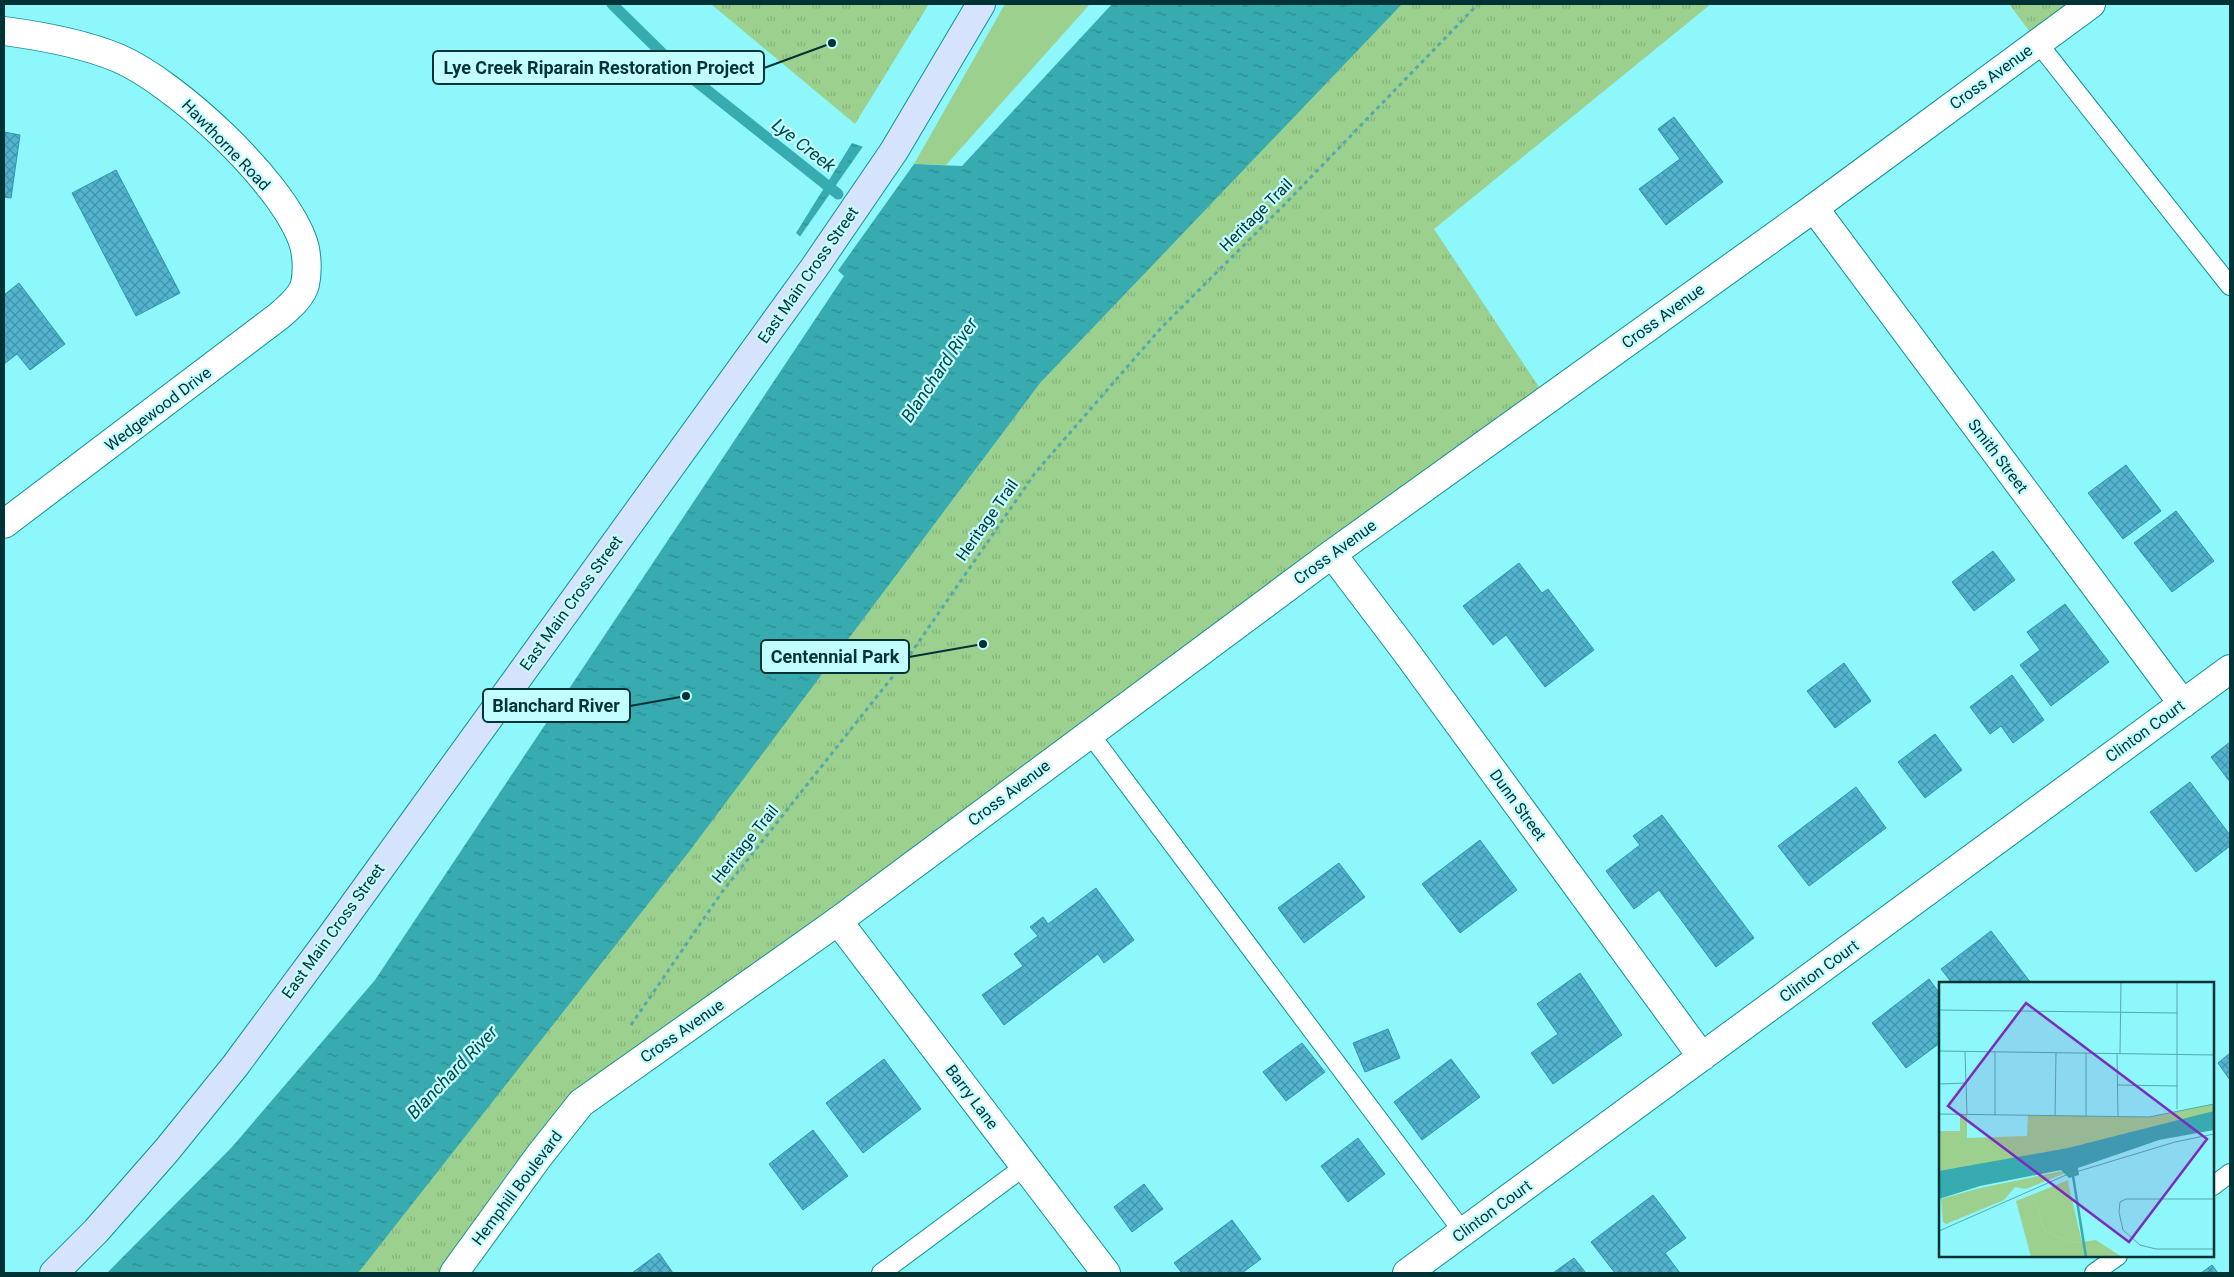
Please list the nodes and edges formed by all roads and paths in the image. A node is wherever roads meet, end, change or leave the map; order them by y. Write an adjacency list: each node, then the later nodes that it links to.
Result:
1 (981, 4): 23 (main road, East Main Cross Street)
2 (1478, 4): 15 (path, Heritage Trail)
3 (2091, 4): 5 (street, Cross Avenue)
4 (4, 30): 7 (street, Hawthorne Road)
5 (2038, 43): 6 (street, Cross Avenue); 8 (lane)
6 (1814, 208): 10 (street, Cross Avenue); 12 (street, Smith Street)
7 (305, 285): 9 (street, Wedgewood Drive)
8 (2230, 286)
9 (4, 524)
10 (1332, 554): 13 (street, Cross Avenue); 16 (street, Dunn Street)
11 (2230, 669): 12 (street, Clinton Court)
12 (2183, 704): 16 (street, Clinton Court)
13 (1090, 734): 14 (street, Cross Avenue); 21 (lane)
14 (838, 921): 17 (street, Cross Avenue); 18 (street, Barry Lane)
15 (628, 1030)
16 (1702, 1057): 21 (street, Clinton Court)
17 (580, 1103): 24 (street, Hemphill Boulevard)
18 (1025, 1166): 25 (lane); 26 (street, Barry Lane)
19 (2230, 1173): 20 (lane)
20 (2214, 1185)
21 (1463, 1232): 27 (street, Clinton Court)
22 (2117, 1257): 28 (lane)
23 (54, 1273)
24 (454, 1273)
25 (881, 1273)
26 (1106, 1273)
27 (1408, 1273)
28 (2094, 1273)

